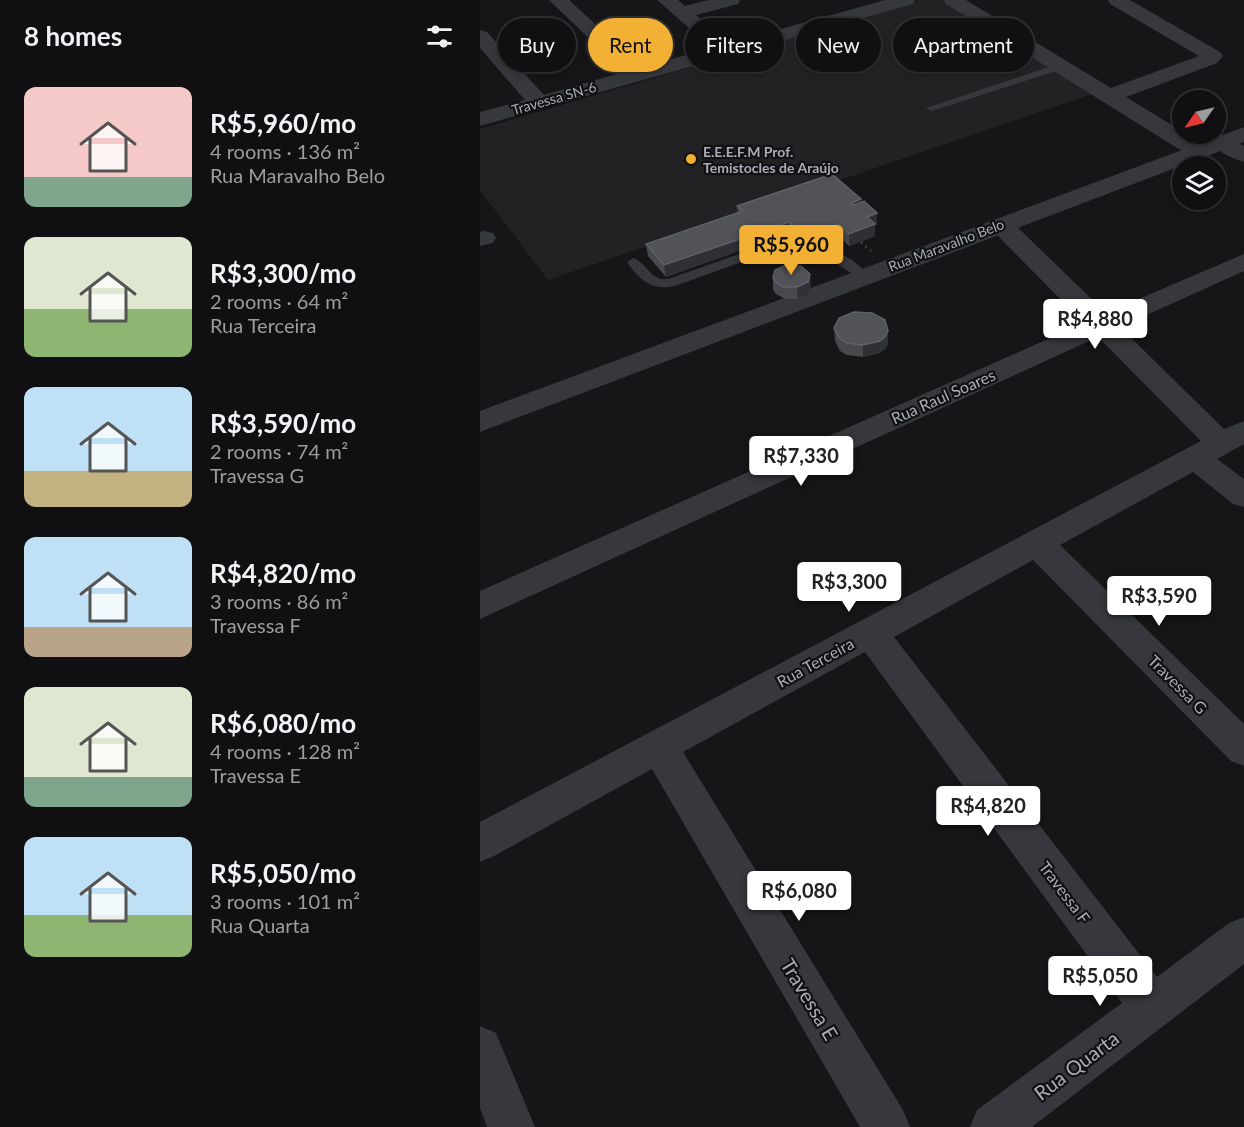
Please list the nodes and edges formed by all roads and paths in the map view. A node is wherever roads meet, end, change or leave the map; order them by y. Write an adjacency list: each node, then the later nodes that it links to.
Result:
1 (558, 0): 14 (street)
2 (666, 0): 7 (street)
3 (732, 0): 7 (street)
4 (906, 0): 9 (street, Travessa SN-6)
5 (953, 0): 13 (street)
6 (1117, 0): 15 (street)
7 (682, 13): 8 (street)
8 (688, 18)
9 (784, 33)
10 (480, 36): 11 (street)
11 (489, 60): 16 (street)
12 (685, 61): 14 (street, Travessa SN-6)
13 (1061, 66): 15 (street); 17 (lane)
14 (637, 75): 16 (street, Travessa SN-6)
15 (1110, 96): 20 (street)
16 (539, 102): 18 (street, Travessa SN-6)
17 (931, 108)
18 (480, 119)
19 (1233, 138): 20 (street, Rua Maravalho Belo); 21 (street)
20 (1198, 151): 22 (street, Rua Maravalho Belo)
21 (1244, 155)
22 (1001, 225): 25 (street, Rua Maravalho Belo); 26 (street)
23 (633, 262): 25 (lane)
24 (1244, 262): 26 (street, Rua Raul Soares)
25 (866, 276): 27 (street, Rua Maravalho Belo)
26 (1102, 325): 28 (street); 31 (street, Rua Raul Soares)
27 (480, 422)
28 (1221, 444): 29 (street); 30 (street, Rua Terceira)
29 (1244, 496)
30 (1036, 542): 32 (street, Rua Terceira); 34 (street, Travessa G)
31 (480, 606)
32 (870, 632): 33 (street, Rua Terceira); 37 (street, Travessa F)
33 (659, 747): 35 (street, Rua Terceira); 40 (street, Travessa E)
34 (1244, 749)
35 (480, 843)
36 (1244, 938): 37 (street, Rua Quarta)
37 (1152, 1007): 41 (street, Rua Quarta)
38 (480, 1049): 39 (street)
39 (511, 1127)
40 (886, 1127)
41 (994, 1127)

